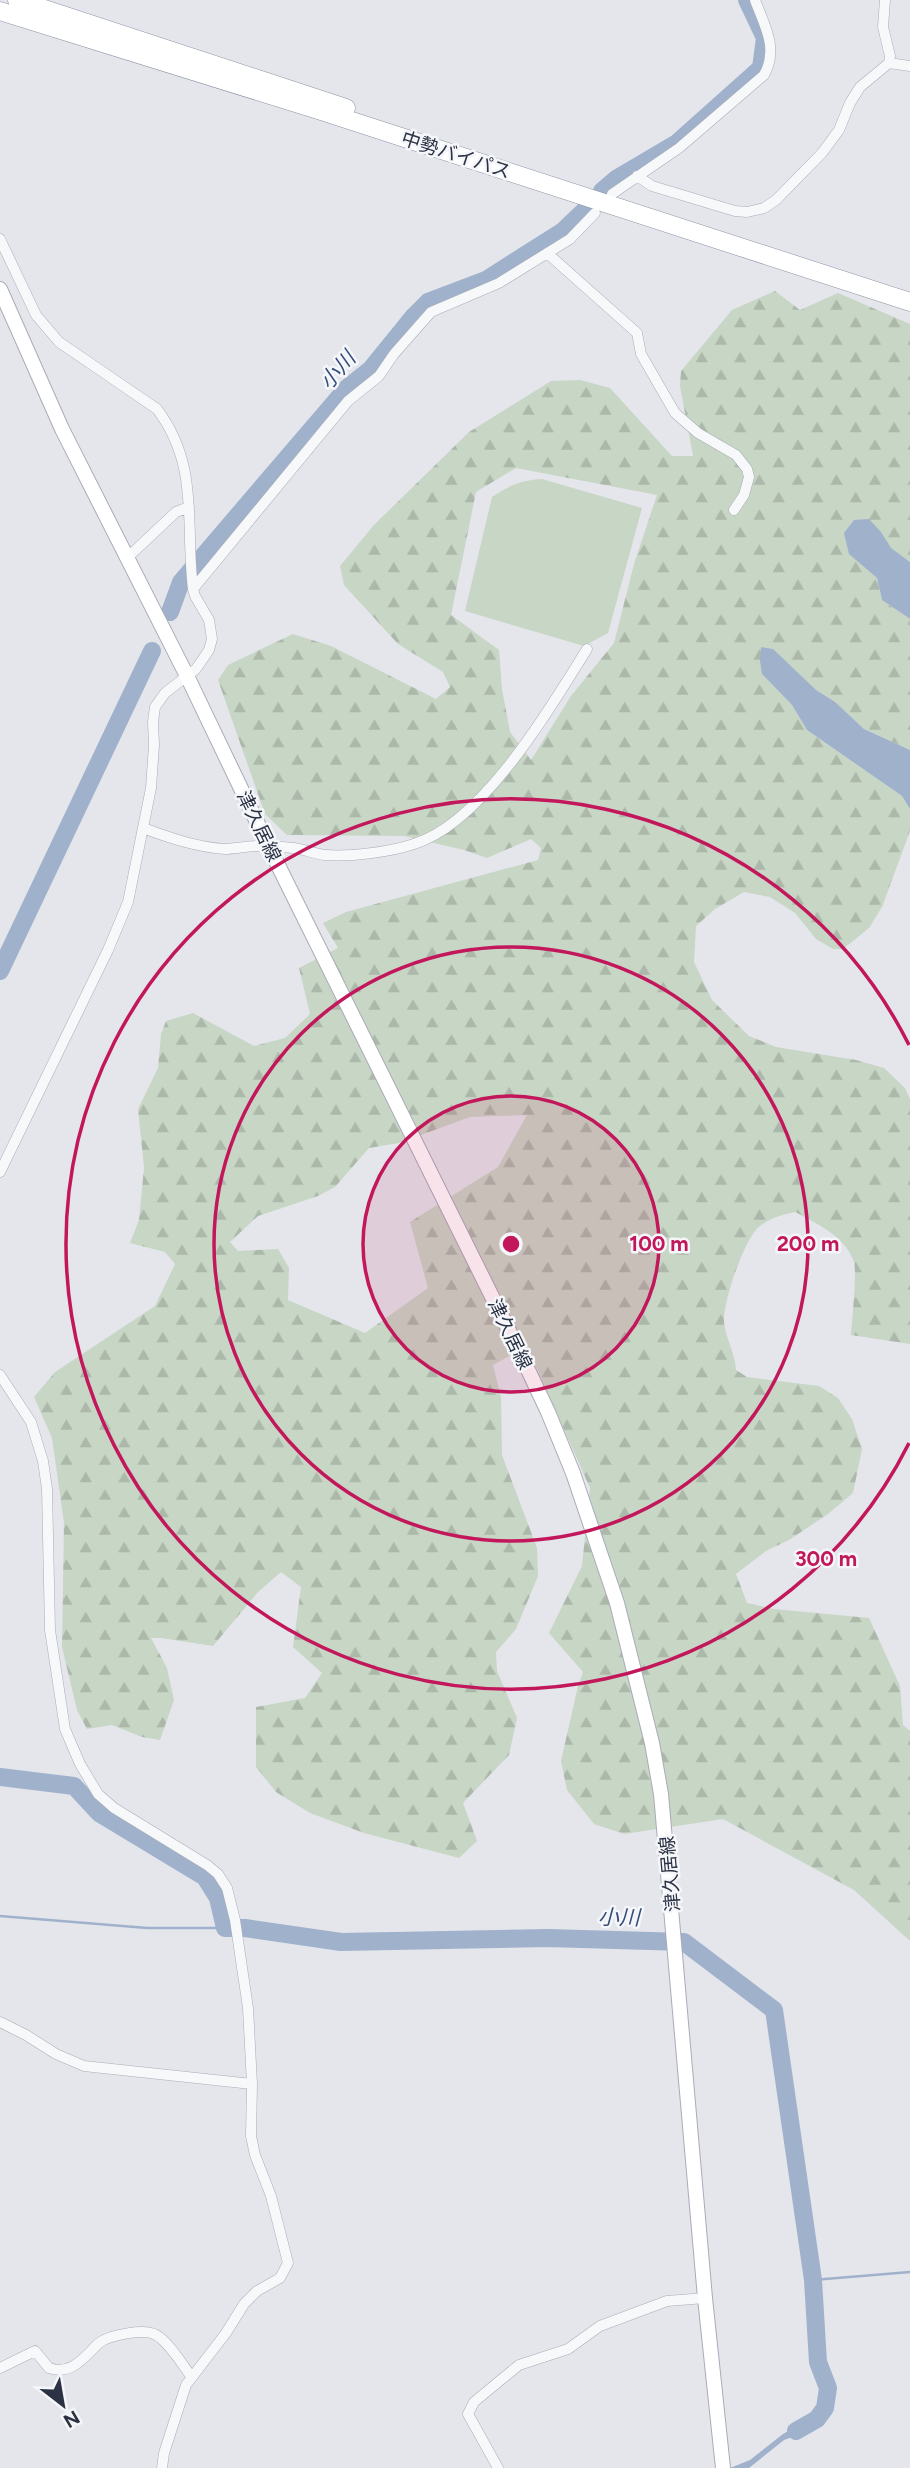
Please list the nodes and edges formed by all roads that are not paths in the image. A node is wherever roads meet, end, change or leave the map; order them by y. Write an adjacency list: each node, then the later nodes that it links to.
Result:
1 (17, 0): 14 (highway, 中勢バイパス)
2 (755, 0): 7 (street)
3 (885, 0): 5 (street)
4 (0, 11): 15 (highway, 中勢バイパス)
5 (889, 63): 6 (street); 7 (street)
6 (910, 66)
7 (637, 176): 8 (street)
8 (612, 194)
9 (595, 213): 11 (street)
10 (0, 239): 13 (street)
11 (547, 253): 17 (street); 19 (street)
12 (2, 292): 13 (street); 18 (main road, 津久居線)
13 (26, 295): 16 (street)
14 (910, 296)
15 (910, 302)
16 (189, 507): 18 (street); 19 (street)
17 (734, 510)
18 (126, 559): 21 (main road, 津久居線)
19 (193, 589): 21 (street)
20 (587, 649): 23 (street)
21 (188, 678): 22 (street); 23 (main road, 津久居線)
22 (143, 828): 23 (street); 24 (street)
23 (269, 847): 28 (main road, 津久居線)
24 (0, 1172)
25 (0, 1375): 27 (street)
26 (0, 2022): 27 (street)
27 (252, 2084): 30 (street)
28 (705, 2298): 32 (street); 33 (main road, 津久居線)
29 (0, 2368): 30 (street)
30 (191, 2376): 31 (street)
31 (162, 2468)
32 (498, 2468)
33 (723, 2468)

